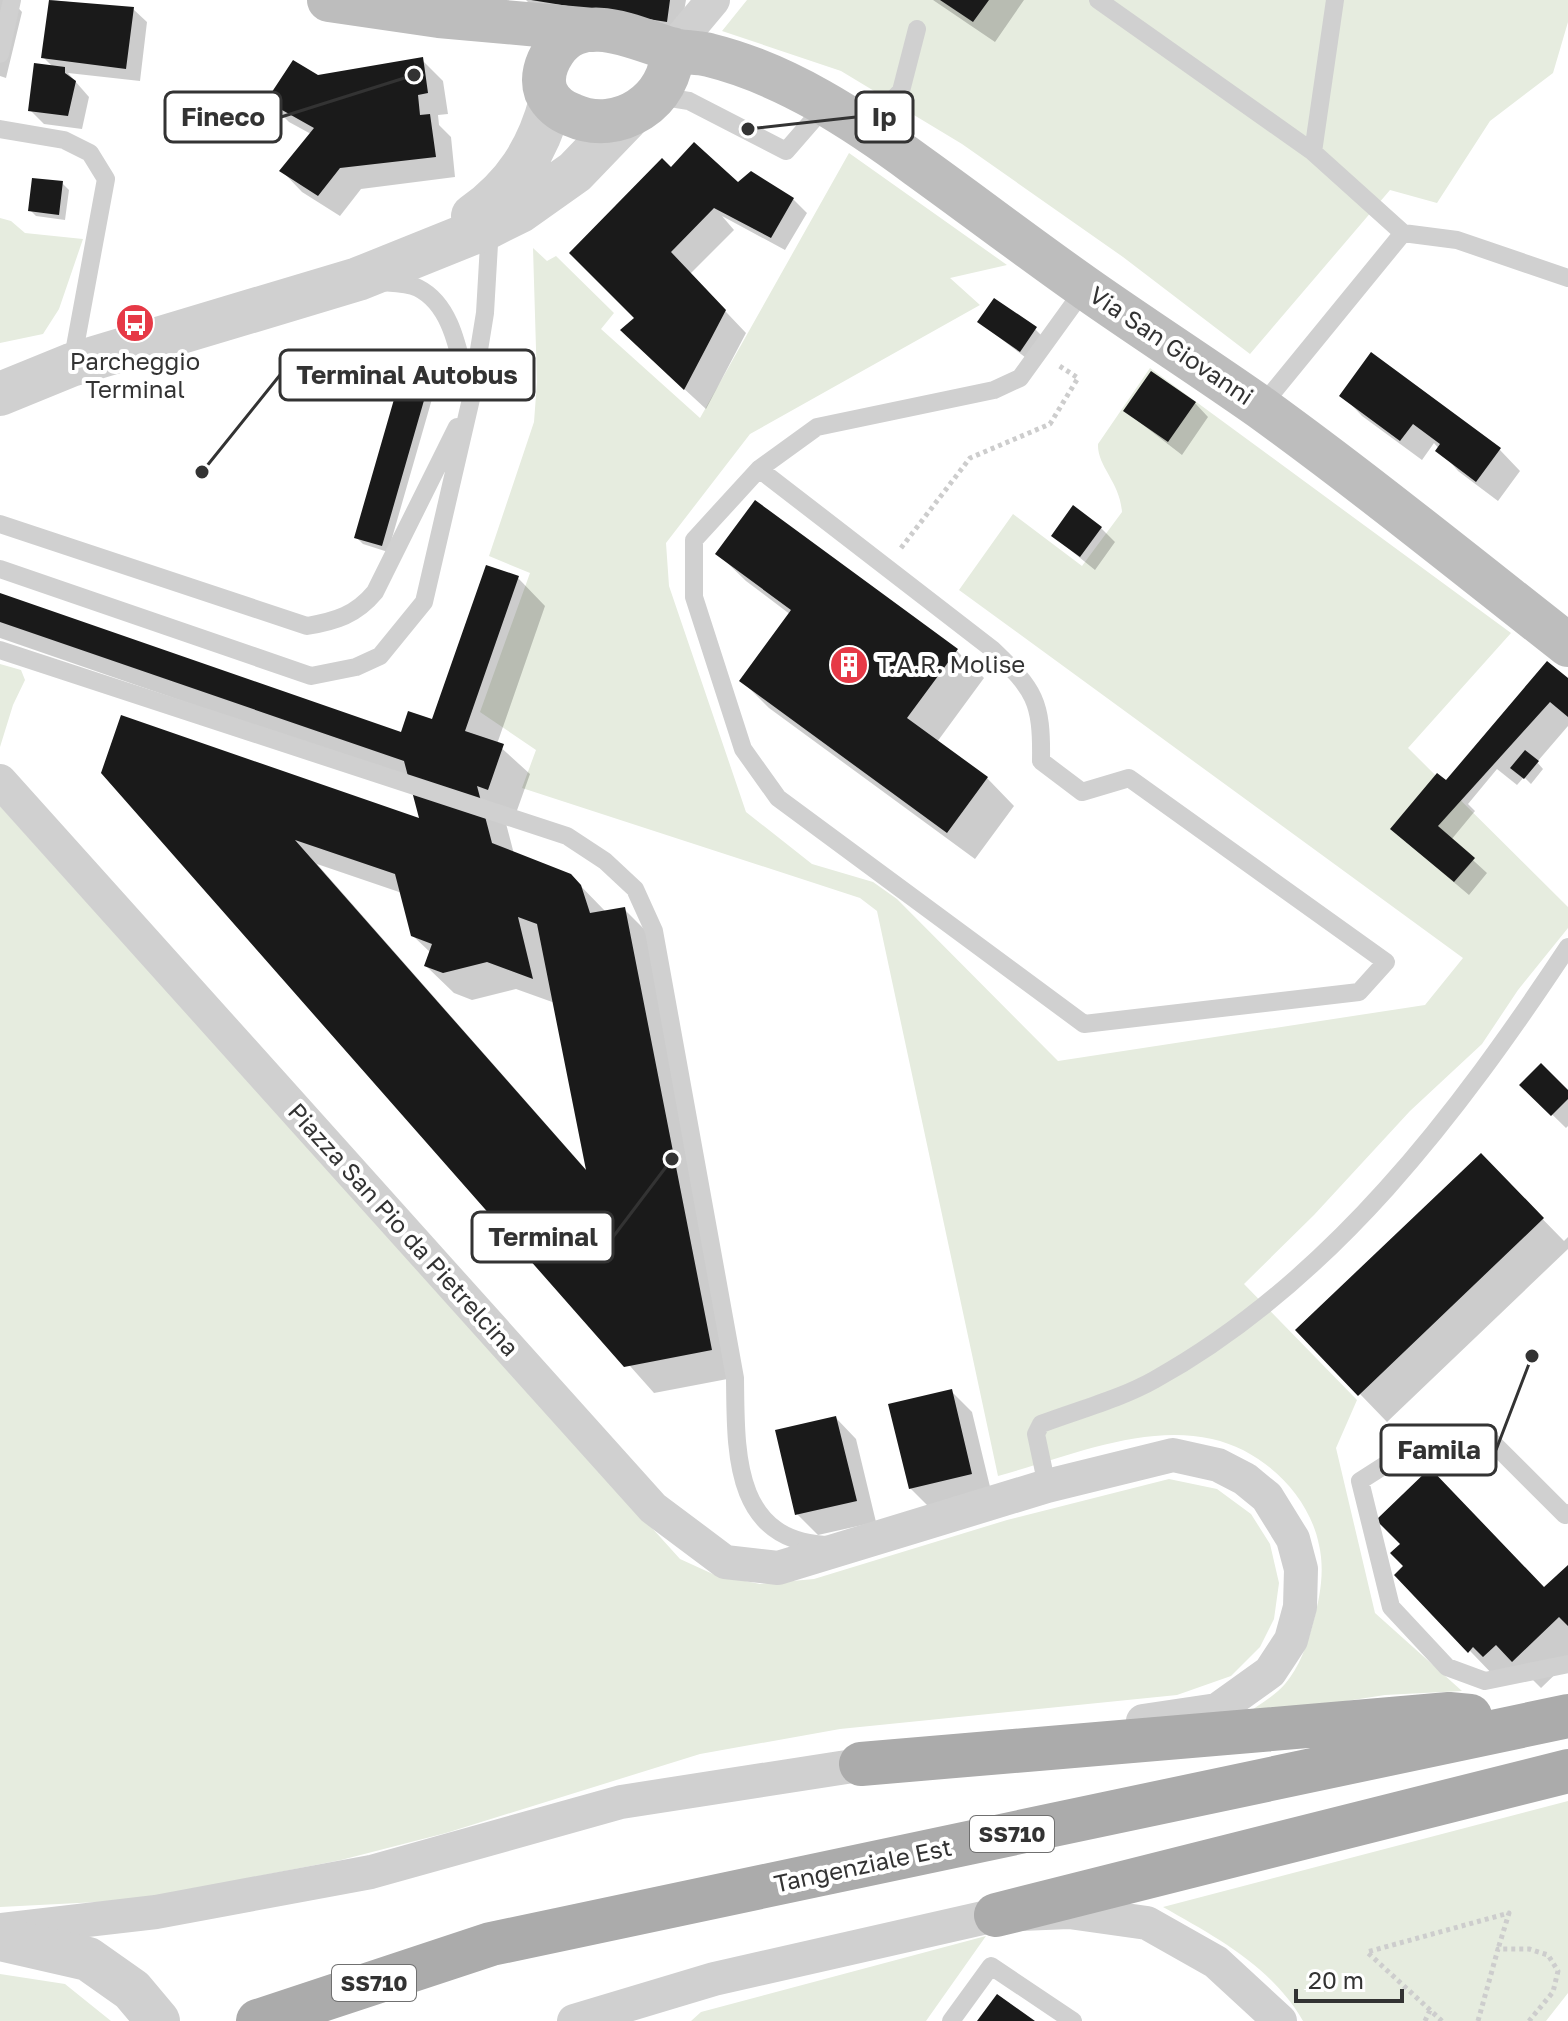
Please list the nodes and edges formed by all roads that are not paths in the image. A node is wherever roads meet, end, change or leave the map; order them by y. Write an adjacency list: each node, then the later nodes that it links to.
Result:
1 (12, 0): 9 (lane)
2 (329, 0): 6 (main road)
3 (713, 0): 10 (street)
4 (1098, 0): 15 (lane)
5 (1335, 0): 15 (lane)
6 (439, 16): 8 (main road); 11 (main road)
7 (917, 29): 13 (lane)
8 (593, 30): 10 (main road); 11 (main road)
9 (0, 54)
10 (654, 87): 11 (main road); 12 (main road, Via San Giovanni); 12 (lane); 16 (street)
11 (548, 89): 18 (street)
12 (826, 105): 13 (main road, Via San Giovanni)
13 (866, 128): 21 (main road, Via San Giovanni)
14 (0, 129): 22 (lane)
15 (1313, 152): 17 (lane)
16 (490, 226): 18 (street); 24 (lane)
17 (1403, 233): 19 (lane); 25 (lane)
18 (421, 251): 20 (street)
19 (1568, 278)
20 (358, 279): 22 (street); 24 (lane)
21 (1085, 288): 25 (main road, Via San Giovanni); 26 (lane)
22 (37, 375): 23 (street)
23 (0, 394)
24 (471, 399): 27 (lane); 28 (lane)
25 (1260, 408): 29 (main road, Via San Giovanni)
26 (759, 469): 26 (lane)
27 (0, 524)
28 (0, 569)
29 (1568, 645)
30 (0, 650): 35 (lane)
31 (0, 781): 35 (street, Piazza San Pio da Pietrelcina)
32 (1568, 947): 33 (lane)
33 (1047, 1486): 35 (street, Piazza San Pio da Pietrelcina); 38 (street, Piazza San Pio da Pietrelcina)
34 (1568, 1513): 36 (lane)
35 (860, 1545)
36 (1568, 1664)
37 (1550, 1719): 38 (main road); 45 (main road, Tangenziale Est / SS710)
38 (861, 1764): 41 (street, Piazza San Pio da Pietrelcina)
39 (1568, 1771): 40 (main road)
40 (996, 1915): 43 (street); 50 (street)
41 (0, 1930)
42 (0, 1939): 44 (street)
43 (714, 1979): 46 (street); 47 (street)
44 (158, 2021)
45 (258, 2021)
46 (574, 2021)
47 (660, 2021)
48 (951, 2021): 49 (lane)
49 (1073, 2021)
50 (1280, 2021)

